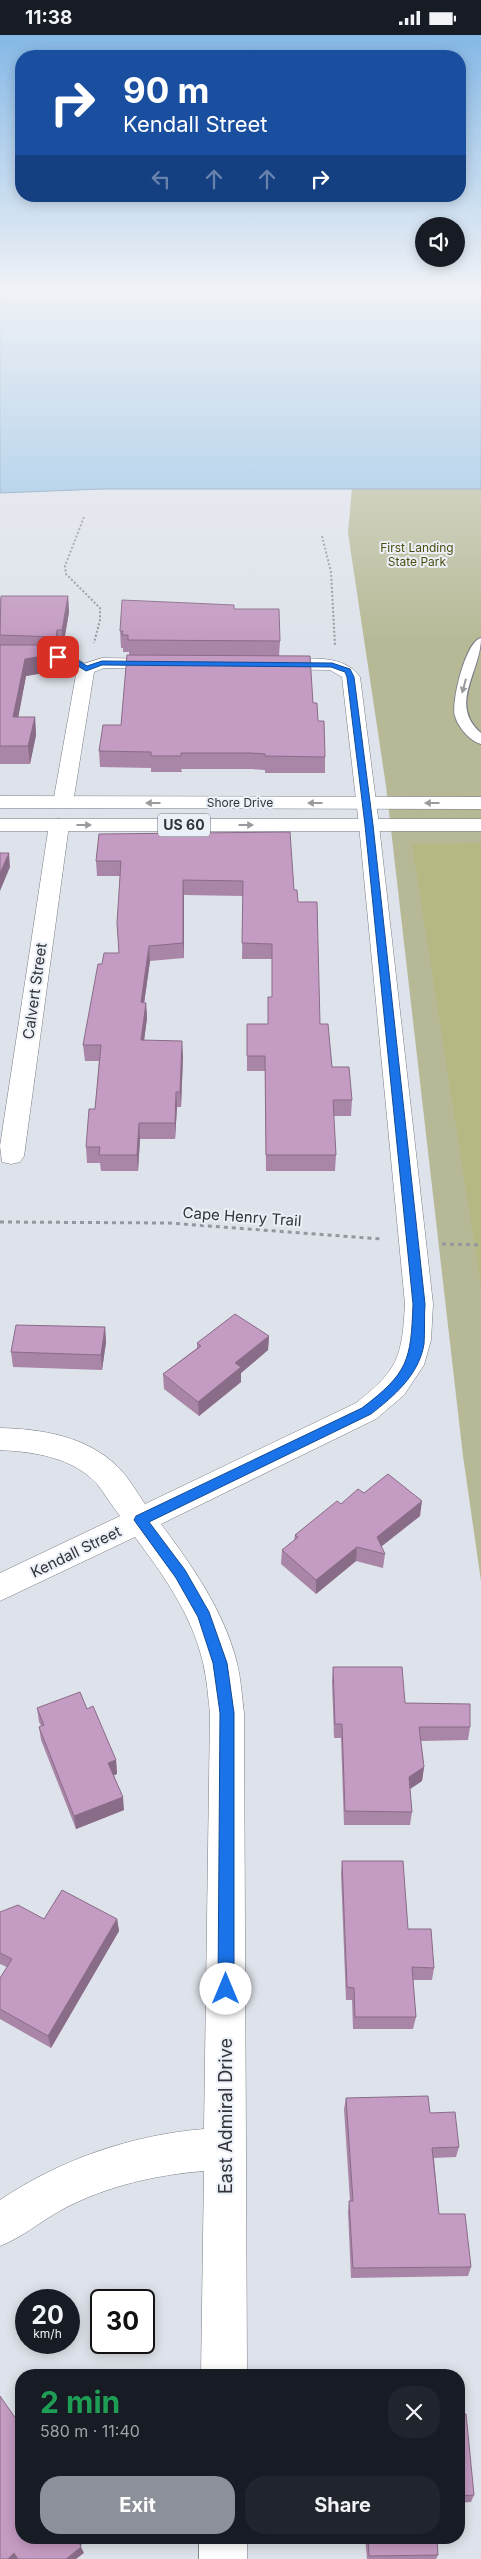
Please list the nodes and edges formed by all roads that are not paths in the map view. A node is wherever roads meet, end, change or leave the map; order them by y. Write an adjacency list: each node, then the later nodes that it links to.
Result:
1 (481, 641): 6 (lane, one-way to 6)
2 (0, 657): 5 (lane)
3 (178, 664): 5 (main road)
4 (255, 665): 9 (main road, Kendall Street)
5 (86, 669): 8 (main road)
6 (481, 740)
7 (0, 802): 8 (main road, Shore Drive / US 60)
8 (63, 803): 9 (main road, Shore Drive / US 60, one-way to 8)
9 (364, 803): 10 (main road, Shore Drive / US 60, one-way to 9); 13 (main road, Kendall Street)
10 (481, 803)
11 (0, 825): 12 (main road, Shore Drive / US 60)
12 (59, 825): 13 (main road, Shore Drive / US 60, one-way to 13); 15 (main road, Calvert Street)
13 (369, 825): 14 (main road, Shore Drive / US 60); 17 (main road, Kendall Street)
14 (481, 825)
15 (11, 1156)
16 (0, 1439): 17 (main road, East Admiral Drive)
17 (141, 1520): 18 (main road, Kendall Street); 19 (main road, East Admiral Drive)
18 (0, 1588)
19 (226, 2149): 20 (main road); 21 (main road, East Admiral Drive)
20 (0, 2225)
21 (224, 2369)
22 (223, 2544): 23 (main road)
23 (223, 2559)

